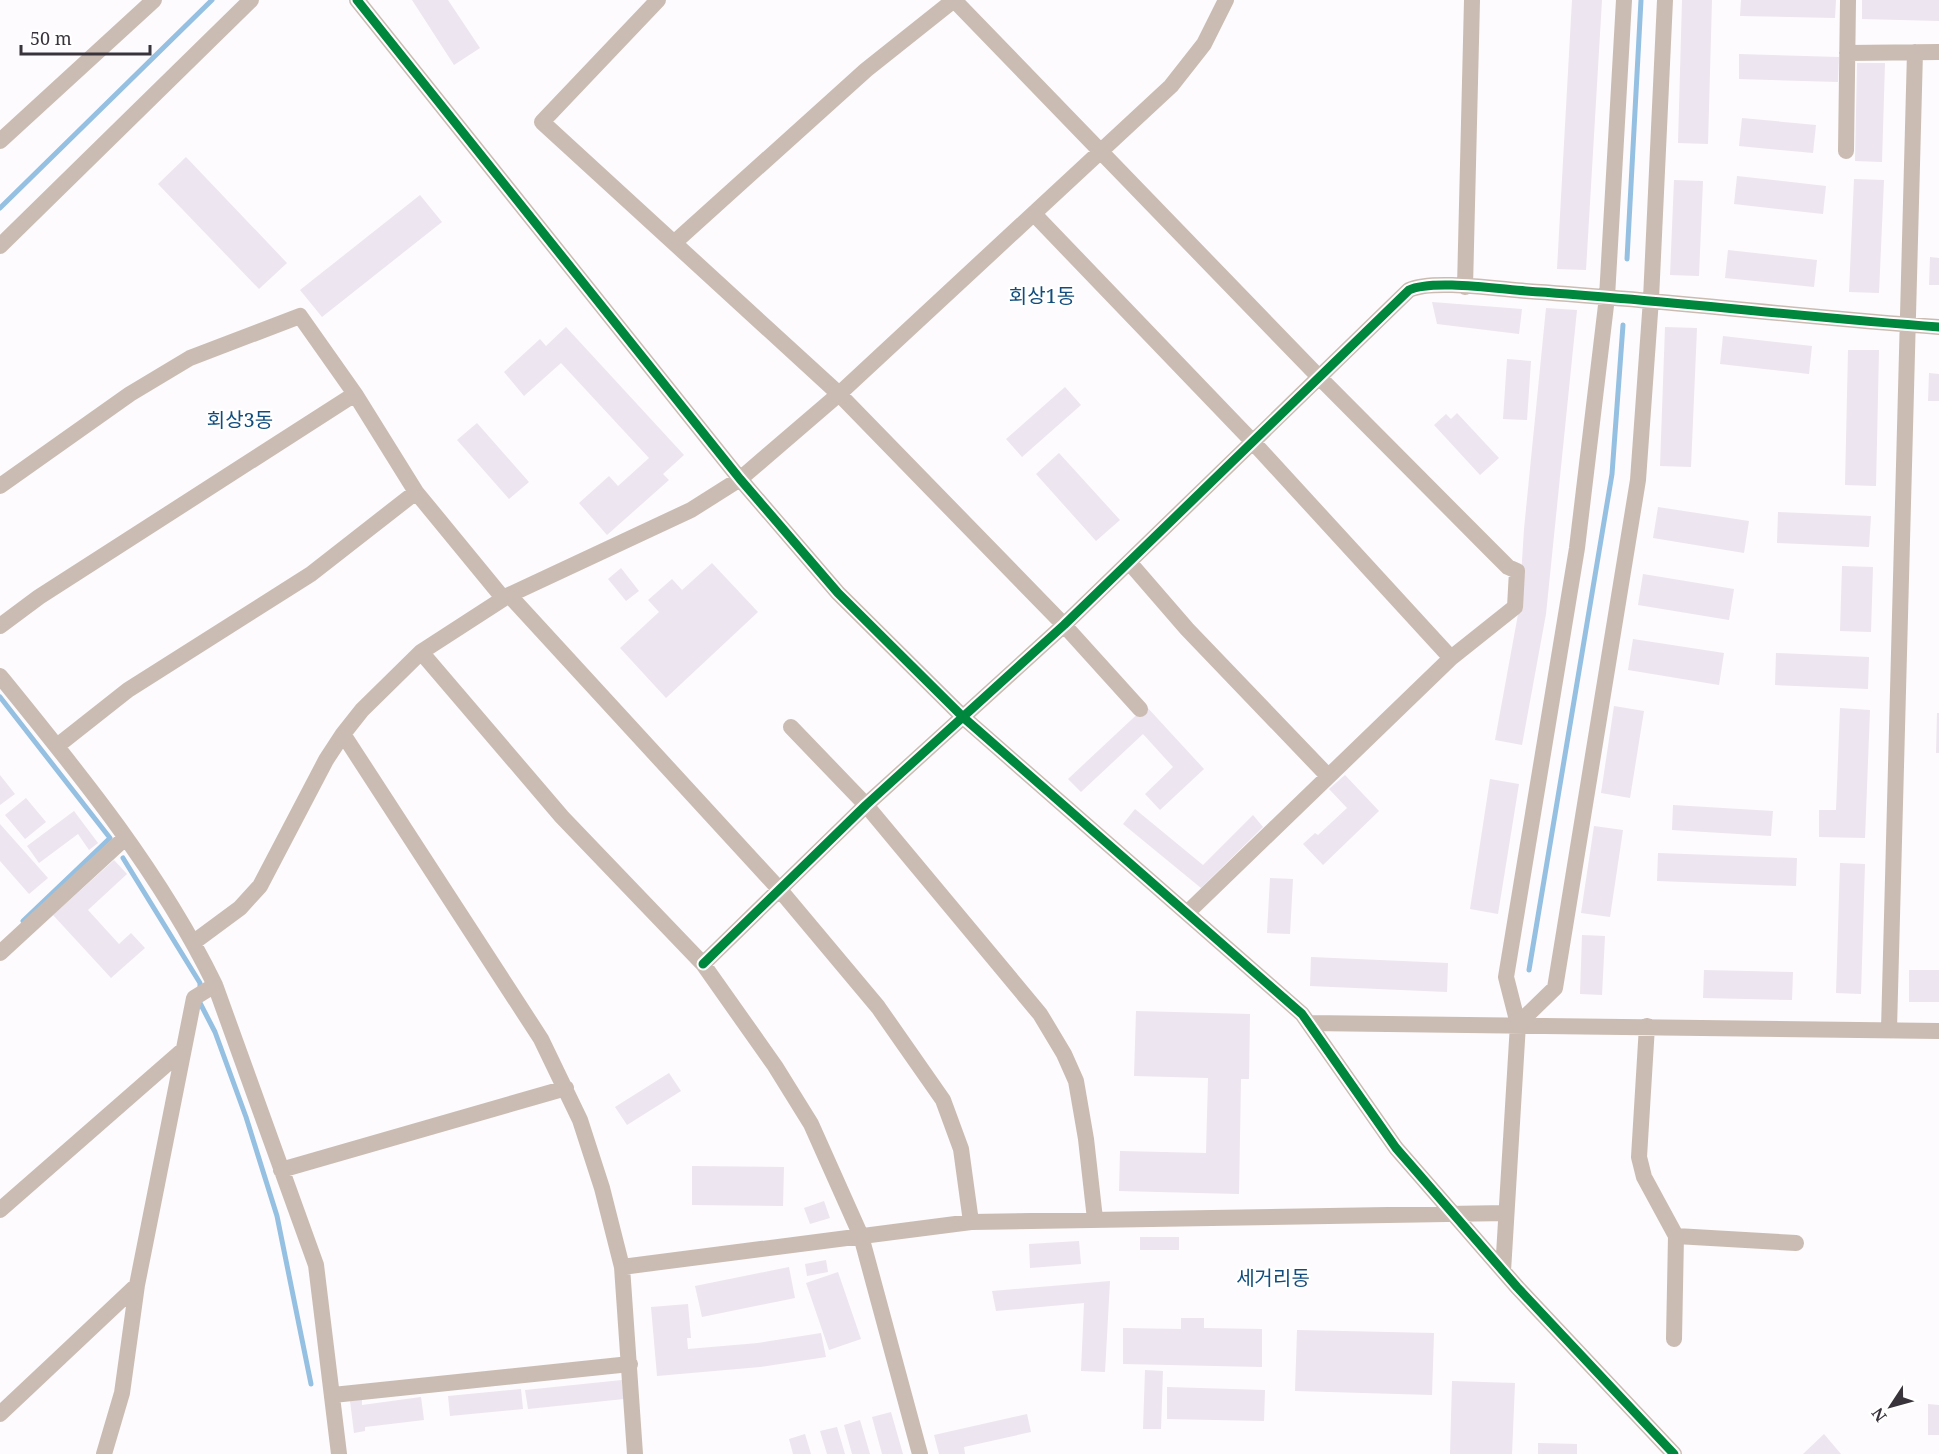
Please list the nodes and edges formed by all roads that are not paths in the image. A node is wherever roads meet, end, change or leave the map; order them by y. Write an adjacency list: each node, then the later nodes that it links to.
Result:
1 (154, 0): 14 (street)
2 (251, 0): 19 (street)
3 (357, 0): 29 (street)
4 (658, 0): 18 (street)
5 (954, 0): 15 (street); 18 (street)
6 (1226, 0): 15 (street)
7 (1472, 0): 20 (street)
8 (1624, 0): 21 (street)
9 (1665, 0): 22 (street)
10 (1848, 0): 11 (street)
11 (1847, 52): 12 (street); 16 (street)
12 (1915, 52): 13 (street); 23 (street)
13 (1939, 52)
14 (0, 141)
15 (1099, 151): 17 (street); 25 (street)
16 (1846, 151)
17 (1034, 214): 27 (street); 28 (street)
18 (675, 242): 27 (street)
19 (0, 246)
20 (1465, 287): 21 (street); 25 (street)
21 (1613, 297): 22 (street); 54 (street)
22 (1651, 299): 23 (street); 54 (street)
23 (1906, 325): 24 (street); 56 (street)
24 (1939, 327)
25 (1318, 376): 28 (street); 37 (street)
26 (354, 394): 30 (street); 31 (street); 35 (street)
27 (839, 394): 29 (street); 34 (street)
28 (1252, 441): 32 (street); 37 (street)
29 (740, 479): 33 (street); 40 (street)
30 (0, 486)
31 (416, 492): 33 (street); 43 (street)
32 (1129, 562): 34 (street); 44 (street)
33 (506, 597): 36 (street); 47 (street)
34 (1064, 625): 39 (street); 40 (street)
35 (0, 626)
36 (421, 652): 42 (street); 51 (street)
37 (1451, 658): 44 (street)
38 (0, 676): 43 (street)
39 (1140, 709)
40 (964, 718): 45 (street); 48 (street)
41 (791, 727): 45 (street)
42 (343, 734): 49 (street); 59 (street)
43 (57, 746): 46 (street)
44 (1327, 775): 48 (street)
45 (866, 805): 47 (street); 64 (street)
46 (125, 838): 49 (street); 50 (street)
47 (780, 890): 51 (street); 65 (street)
48 (1186, 913): 53 (street)
49 (194, 942): 52 (street)
50 (0, 953)
51 (703, 964): 66 (street)
52 (215, 985): 58 (street); 60 (street)
53 (1309, 1023): 54 (street); 63 (street)
54 (1518, 1024): 55 (street); 62 (street)
55 (1647, 1026): 56 (street); 67 (street)
56 (1889, 1029): 57 (street)
57 (1939, 1031)
58 (183, 1050): 61 (street); 71 (street)
59 (566, 1088): 60 (street); 69 (street)
60 (281, 1170): 74 (street)
61 (0, 1210)
62 (1506, 1213): 63 (street); 70 (street)
63 (1455, 1215): 64 (street); 70 (street)
64 (1095, 1219): 65 (street)
65 (971, 1222): 66 (street)
66 (861, 1236): 69 (street); 79 (street)
67 (1676, 1236): 68 (street); 72 (street)
68 (1796, 1244)
69 (622, 1267): 73 (street)
70 (1503, 1271): 80 (street)
71 (137, 1285): 75 (street); 76 (street)
72 (1674, 1339)
73 (630, 1364): 74 (street); 78 (street)
74 (333, 1395): 77 (street)
75 (0, 1414)
76 (104, 1454)
77 (339, 1454)
78 (635, 1454)
79 (920, 1454)
80 (1674, 1454)

